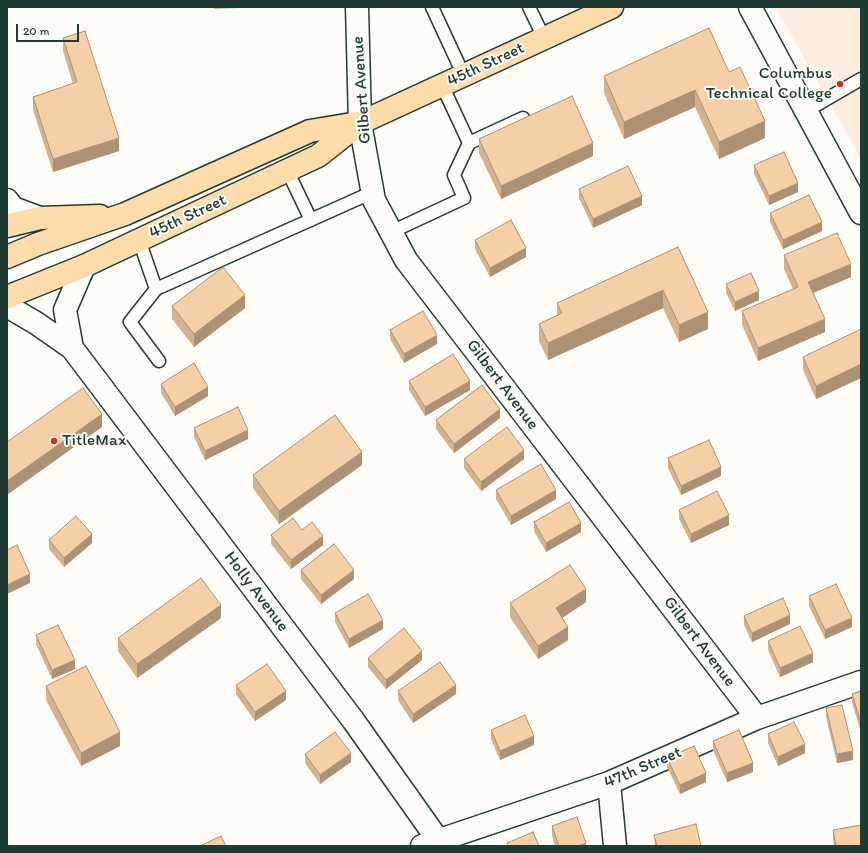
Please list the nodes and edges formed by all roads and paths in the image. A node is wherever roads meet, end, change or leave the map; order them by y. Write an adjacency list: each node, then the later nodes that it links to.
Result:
1 (357, 7): 12 (street, Gilbert Avenue)
2 (432, 7): 7 (lane)
3 (529, 7): 6 (lane)
4 (612, 7): 6 (main road, 45th Street)
5 (750, 7): 10 (street)
6 (544, 38): 7 (main road, 45th Street)
7 (464, 76): 9 (main road, 45th Street)
8 (861, 79): 10 (lane)
9 (442, 85): 12 (main road, 45th Street); 13 (lane)
10 (806, 111): 17 (street)
11 (523, 118): 13 (lane)
12 (360, 123): 14 (main road, 45th Street); 15 (street, Gilbert Avenue); 18 (main road, 45th Street)
13 (469, 143): 22 (lane)
14 (287, 170): 20 (lane); 23 (main road, 45th Street)
15 (373, 192): 20 (lane); 22 (street, Gilbert Avenue)
16 (7, 200): 19 (street)
17 (861, 213)
18 (125, 214): 19 (main road); 24 (main road, 45th Street)
19 (40, 218): 21 (main road)
20 (311, 220): 26 (lane)
21 (7, 226)
22 (391, 232): 32 (street, Gilbert Avenue)
23 (139, 240): 25 (main road, 45th Street); 26 (lane)
24 (7, 257)
25 (84, 266): 27 (main road, 45th Street); 29 (street, Holly Avenue)
26 (156, 289): 30 (lane)
27 (7, 297)
28 (7, 306): 29 (street, Holly Avenue)
29 (72, 348): 34 (street, Holly Avenue)
30 (159, 360)
31 (861, 682): 32 (street, 47th Street)
32 (757, 718): 33 (street, 47th Street)
33 (609, 783): 34 (street, 47th Street); 35 (street)
34 (427, 844)
35 (614, 846)

